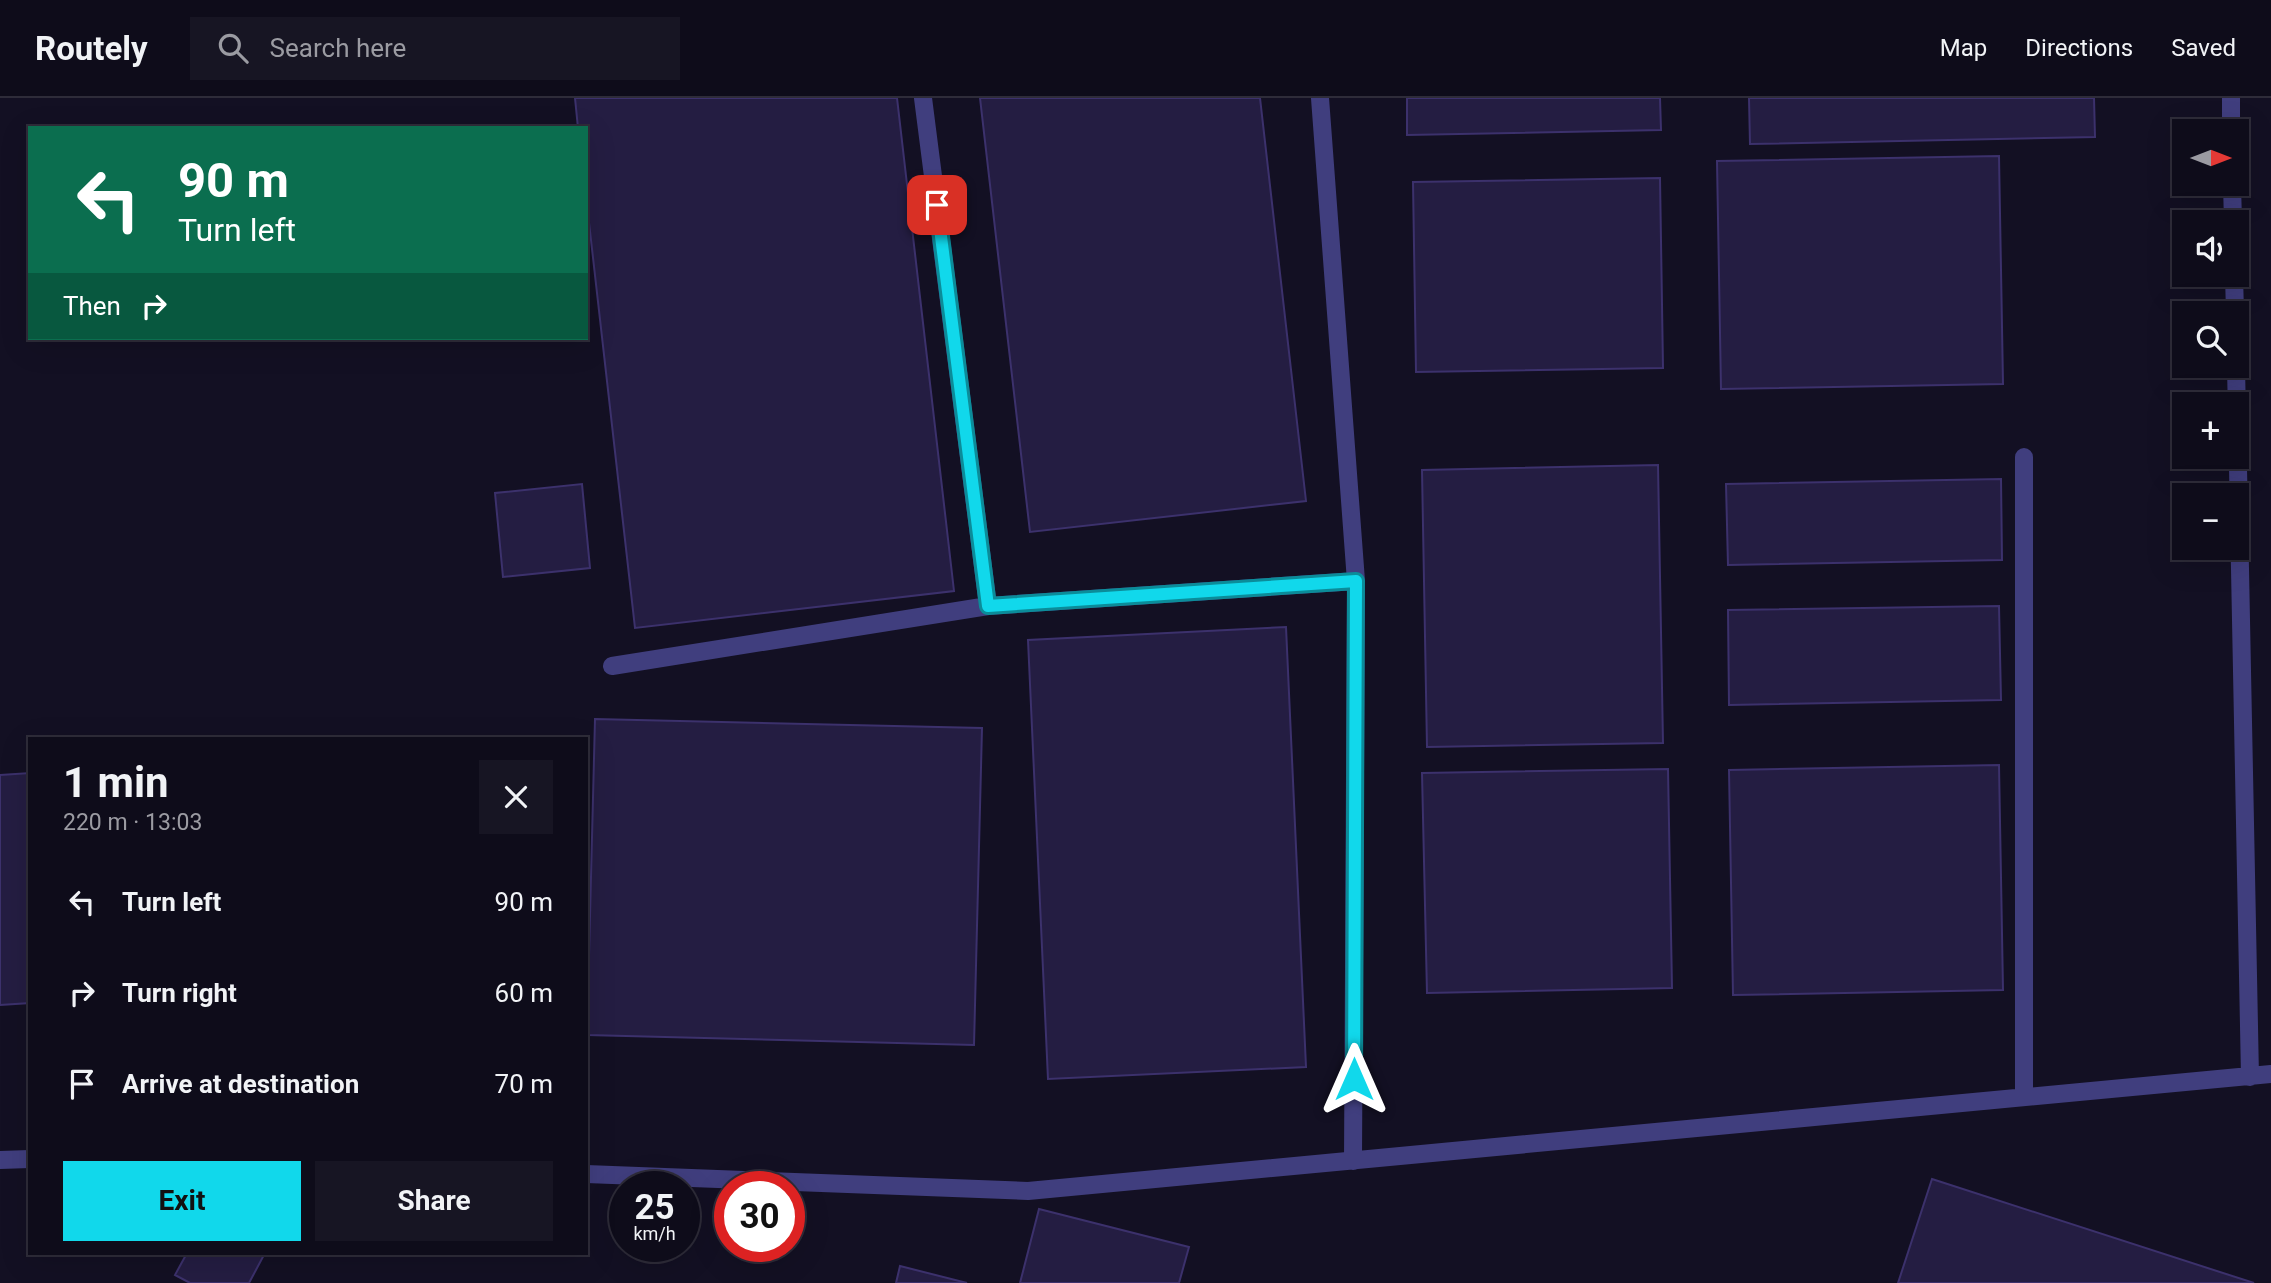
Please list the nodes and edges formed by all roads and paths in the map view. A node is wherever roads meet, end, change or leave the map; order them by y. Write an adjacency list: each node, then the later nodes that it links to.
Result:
1 (923, 98): 8 (street)
2 (1320, 98): 7 (street)
3 (2231, 98): 4 (street)
4 (2231, 119)
5 (2236, 378): 11 (street)
6 (2024, 457): 12 (street)
7 (1356, 581): 8 (street); 15 (street)
8 (988, 606): 9 (street)
9 (612, 666)
10 (2271, 1074): 11 (street)
11 (2250, 1077): 12 (street)
12 (2024, 1096): 15 (street)
13 (28, 1158): 14 (street)
14 (0, 1160)
15 (1353, 1161): 16 (street)
16 (588, 1174)

